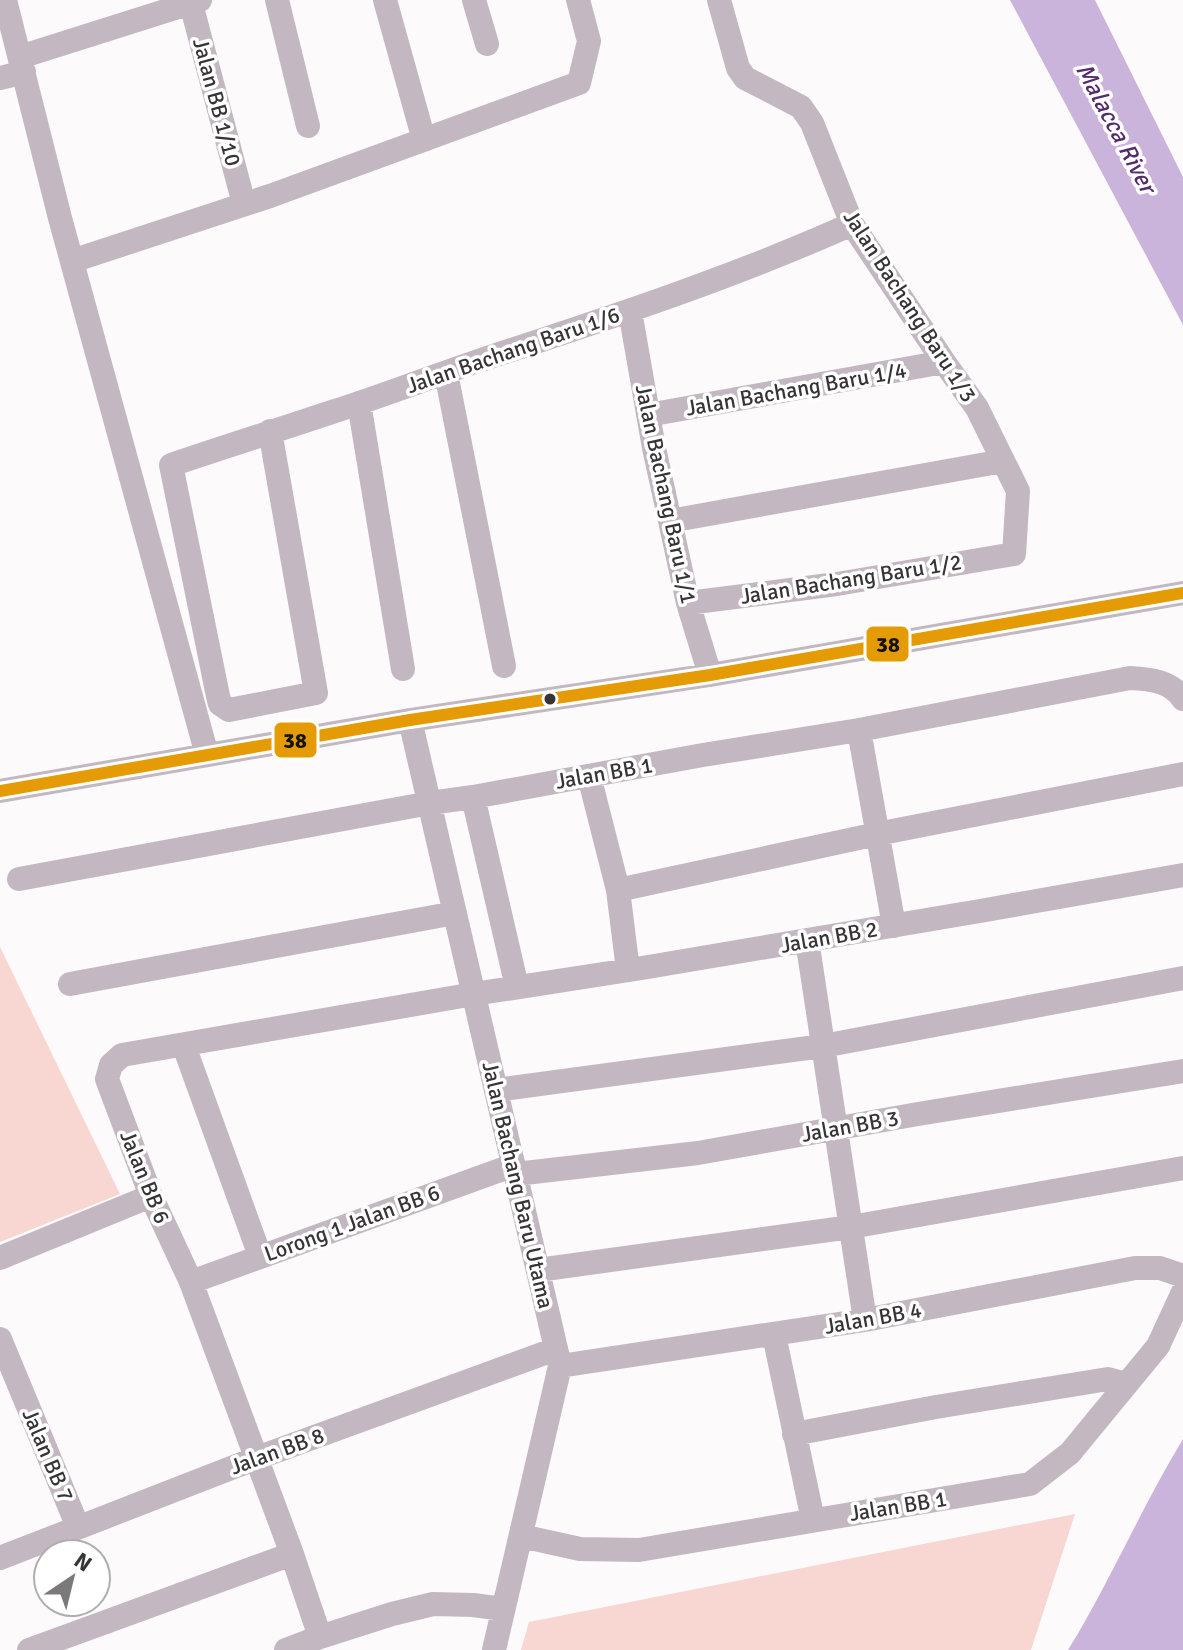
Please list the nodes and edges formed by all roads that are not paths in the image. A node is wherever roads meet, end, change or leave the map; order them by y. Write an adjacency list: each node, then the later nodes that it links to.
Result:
1 (5, 0): 9 (street)
2 (277, 0): 11 (street)
3 (385, 0): 12 (street)
4 (474, 0): 8 (street)
5 (578, 0): 12 (street)
6 (719, 0): 14 (street, Jalan Bachang Baru 1/3)
7 (194, 1): 9 (street); 13 (street, Jalan BB 1/10)
8 (487, 44)
9 (22, 64): 10 (street); 15 (street)
10 (0, 78)
11 (308, 126)
12 (424, 140): 13 (street)
13 (244, 204): 15 (street)
14 (852, 224): 16 (street, Jalan Bachang Baru 1/6); 17 (street, Jalan Bachang Baru 1/3)
15 (72, 261): 33 (street)
16 (630, 311): 18 (street, Jalan Bachang Baru 1/6); 20 (street, Jalan Bachang Baru 1/1)
17 (944, 362): 20 (street, Jalan Bachang Baru 1/4); 22 (street, Jalan Bachang Baru 1/3)
18 (446, 373): 19 (street, Jalan Bachang Baru 1/6); 27 (street)
19 (359, 403): 21 (street, Jalan Bachang Baru 1/6); 28 (street)
20 (648, 415): 23 (street, Jalan Bachang Baru 1/1)
21 (270, 431): 21 (street, Jalan Bachang Baru 1/6)
22 (1003, 461): 23 (street); 24 (street, Jalan Bachang Baru 1/3)
23 (670, 521): 26 (street, Jalan Bachang Baru 1/1)
24 (1014, 554): 26 (street, Jalan Bachang Baru 1/2)
25 (1183, 593): 29 (street)
26 (688, 603): 29 (street, Jalan Bachang Baru 1/1)
27 (504, 666)
28 (403, 669)
29 (710, 675): 31 (street)
30 (1183, 699): 32 (street, Jalan BB 1)
31 (410, 720): 33 (street); 38 (street, Jalan Bachang Baru Utama)
32 (859, 730): 35 (street, Jalan BB 1); 39 (street)
33 (207, 755): 36 (street)
34 (1183, 774): 39 (street)
35 (589, 776): 37 (street, Jalan BB 1); 42 (street)
36 (0, 791)
37 (473, 797): 38 (street, Jalan BB 1); 49 (street)
38 (430, 803): 41 (street, Jalan BB 1); 43 (street, Jalan Bachang Baru Utama)
39 (877, 834): 42 (street); 44 (street)
40 (1183, 875): 44 (street, Jalan BB 2)
41 (19, 879)
42 (618, 890): 46 (street)
43 (455, 913): 48 (street); 50 (street, Jalan Bachang Baru Utama)
44 (894, 926): 45 (street, Jalan BB 2)
45 (807, 940): 46 (street, Jalan BB 2); 52 (street)
46 (628, 970): 49 (street, Jalan BB 2)
47 (1183, 978): 52 (street)
48 (70, 984)
49 (517, 987): 50 (street, Jalan BB 2)
50 (474, 994): 51 (street, Jalan BB 6); 54 (street, Jalan Bachang Baru Utama)
51 (184, 1046): 58 (street, Jalan BB 6); 60 (street)
52 (823, 1046): 54 (street); 55 (street)
53 (1183, 1071): 55 (street, Jalan BB 3)
54 (496, 1090): 57 (street, Jalan Bachang Baru Utama)
55 (836, 1129): 57 (street, Jalan BB 3); 59 (street)
56 (1183, 1168): 59 (street)
57 (515, 1170): 60 (street, Lorong 1 Jalan BB 6); 62 (street, Jalan Bachang Baru Utama)
58 (151, 1196): 61 (street); 64 (street, Jalan BB 6)
59 (851, 1227): 62 (street); 66 (street)
60 (260, 1256): 64 (street, Lorong 1 Jalan BB 6)
61 (0, 1258)
62 (538, 1270): 69 (street, Jalan Bachang Baru Utama)
63 (1183, 1276): 66 (street, Jalan BB 4)
64 (191, 1282): 72 (street, Jalan BB 6)
65 (1183, 1292): 70 (street, Jalan BB 1)
66 (865, 1320): 67 (street, Jalan BB 4)
67 (774, 1335): 69 (street, Jalan BB 4); 71 (street)
68 (2, 1349): 74 (street, Jalan BB 7)
69 (558, 1358): 72 (street, Jalan BB 8); 75 (street, Jalan Bachang Baru Utama)
70 (1126, 1384): 71 (street); 73 (street, Jalan BB 1)
71 (794, 1434): 73 (street)
72 (257, 1458): 74 (street, Jalan BB 8); 76 (street, Jalan BB 6)
73 (813, 1520): 75 (street, Jalan BB 1)
74 (78, 1527): 77 (street, Jalan BB 8)
75 (521, 1536): 78 (street, Jalan Bachang Baru Utama)
76 (292, 1554): 79 (street, Jalan BB 6); 80 (street)
77 (0, 1558)
78 (503, 1609): 79 (street); 82 (street, Jalan Bachang Baru Utama)
79 (320, 1637): 81 (street)
80 (29, 1650)
81 (286, 1650)
82 (494, 1650)

